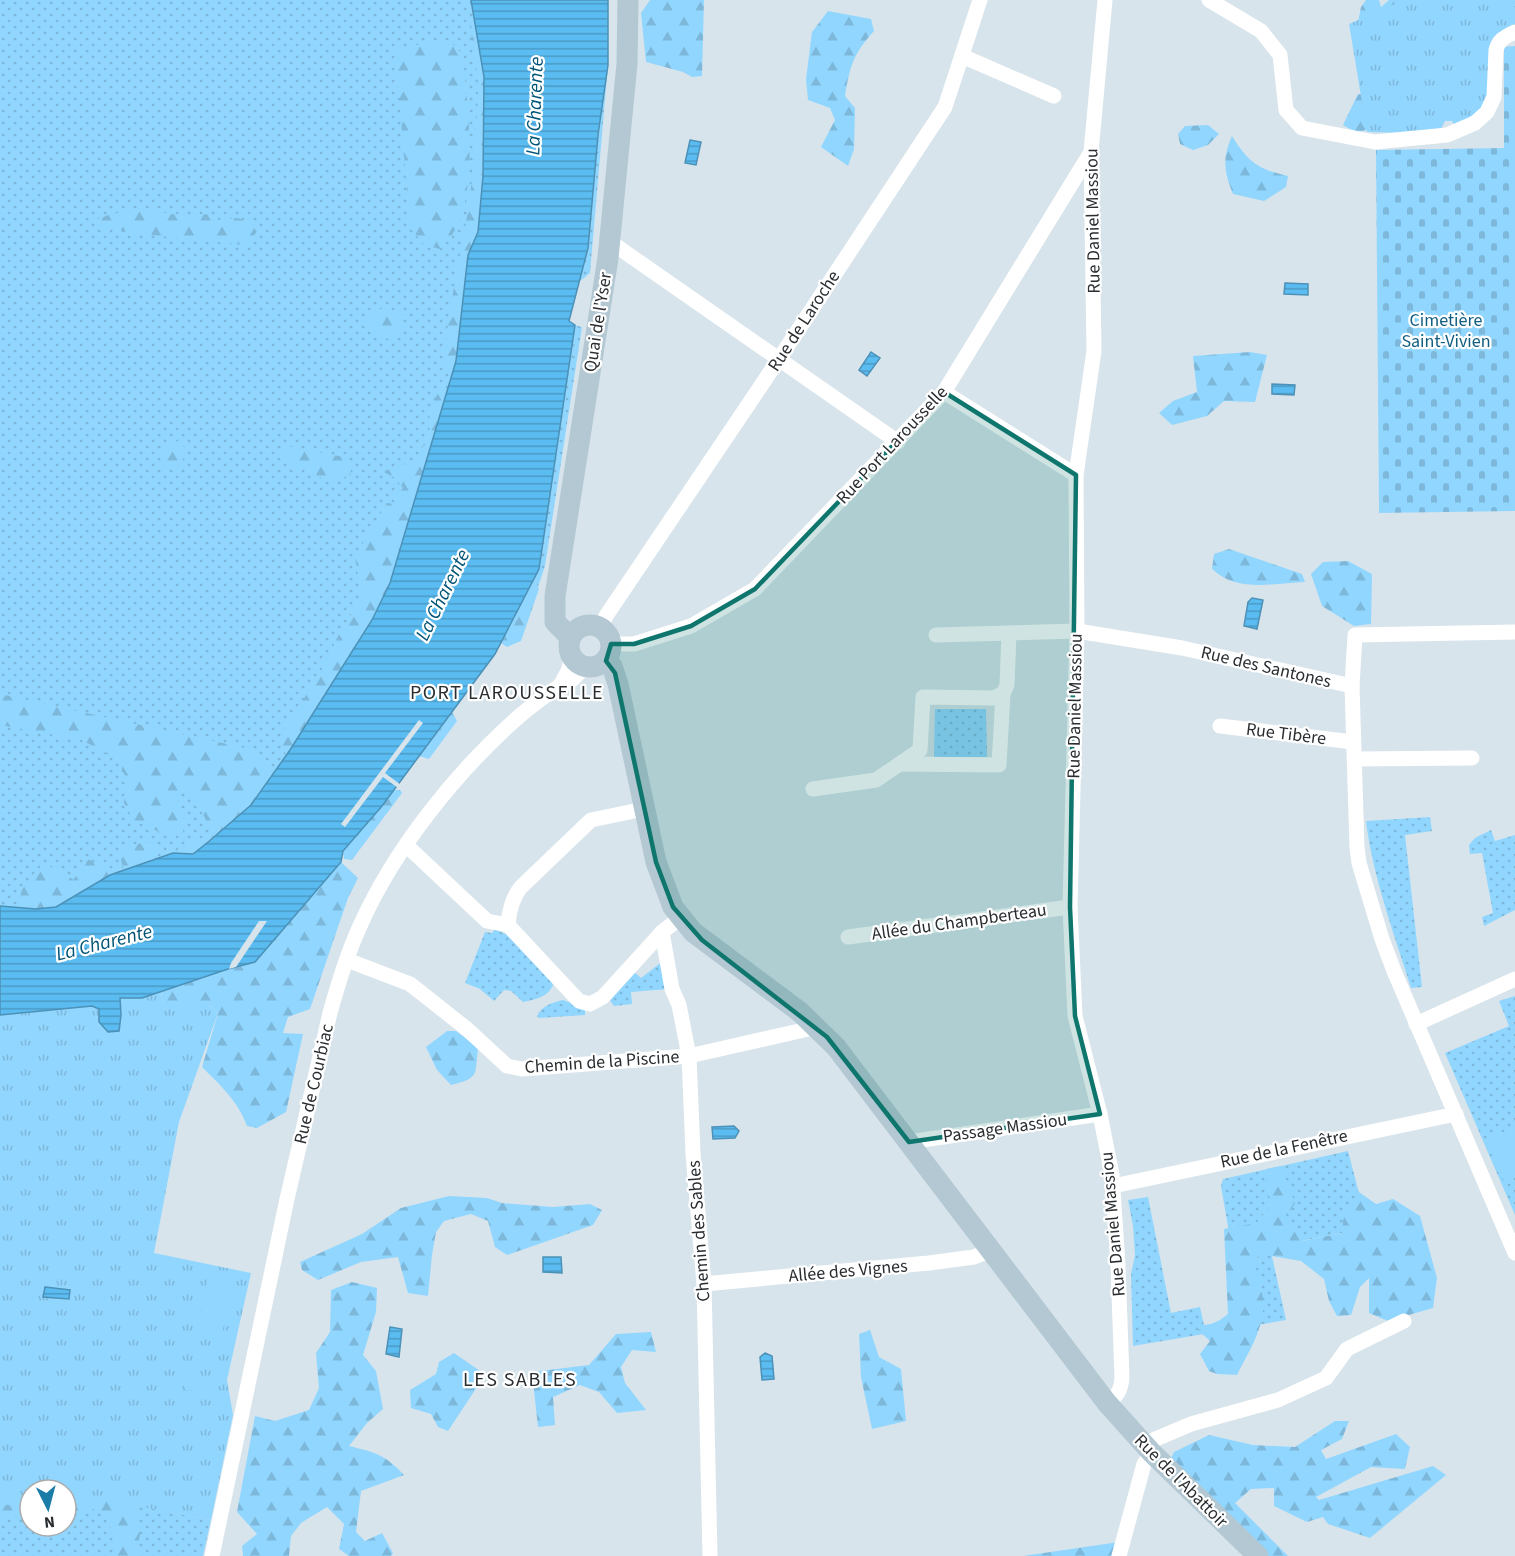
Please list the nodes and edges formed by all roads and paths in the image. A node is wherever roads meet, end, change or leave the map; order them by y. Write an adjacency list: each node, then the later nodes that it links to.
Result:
1 (627, 0): 9 (street, Quai de l'Yser)
2 (980, 0): 6 (street, Rue de Laroche)
3 (1105, 0): 8 (street, Rue Daniel Massiou)
4 (1209, 0): 5 (street)
5 (1515, 32)
6 (962, 56): 7 (street); 10 (street, Rue de Laroche)
7 (1053, 96)
8 (1091, 152): 11 (street, Rue Port Larousselle); 13 (street, Rue Daniel Massiou)
9 (609, 241): 10 (street); 19 (street, Quai de l'Yser)
10 (779, 359): 12 (street); 18 (street, Rue de Laroche)
11 (944, 392): 12 (street, Rue Port Larousselle); 13 (street)
12 (898, 442): 18 (street, Rue Port Larousselle)
13 (1076, 475): 14 (street, Rue Daniel Massiou)
14 (1077, 631): 16 (street, Rue des Santones); 20 (street, Rue des Santones); 30 (street, Rue Daniel Massiou)
15 (1515, 632): 20 (street, Rue des Santones)
16 (1009, 633): 17 (street, Rue des Santones); 21 (street)
17 (936, 635)
18 (606, 644): 19 (street); 19 (street); 28 (street, Rue de l'Abattoir)
19 (575, 653): 29 (street, Rue de Courbiac)
20 (1352, 686): 23 (street)
21 (1003, 694): 26 (street); 26 (street)
22 (1220, 726): 23 (street, Rue Tibère)
23 (1353, 742): 25 (street)
24 (1472, 758): 25 (street)
25 (1354, 759): 37 (street)
26 (898, 764): 27 (street)
27 (813, 789)
28 (644, 809): 31 (street, Rue de l'Abattoir); 32 (street)
29 (406, 845): 32 (street); 35 (street, Rue de Courbiac)
30 (1070, 907): 34 (street, Allée du Champberteau); 40 (street, Rue Daniel Massiou)
31 (680, 918): 33 (street); 38 (street, Rue de l'Abattoir)
32 (508, 925): 33 (street)
33 (662, 932): 39 (street, Chemin des Sables)
34 (848, 937)
35 (347, 960): 39 (street, Chemin de la Piscine); 50 (street, Rue de Courbiac)
36 (1515, 980): 37 (street)
37 (1416, 1024): 41 (street)
38 (817, 1027): 39 (street, Chemin de la Piscine); 42 (street, Rue de l'Abattoir)
39 (689, 1056): 46 (street, Chemin des Sables)
40 (1101, 1114): 42 (street, Passage Massiou); 43 (street, Rue Daniel Massiou)
41 (1456, 1114): 43 (street, Rue de la Fenêtre); 45 (street)
42 (909, 1142): 44 (street, Rue de l'Abattoir)
43 (1113, 1186): 48 (street, Rue Daniel Massiou)
44 (991, 1250): 46 (street, Allée des Vignes); 48 (street, Rue de l'Abattoir)
45 (1515, 1253)
46 (704, 1284): 51 (street, Chemin des Sables)
47 (1404, 1321): 49 (street)
48 (1107, 1403): 49 (street, Rue de l'Abattoir)
49 (1148, 1449): 52 (street); 53 (street, Rue de l'Abattoir)
50 (212, 1556)
51 (710, 1556)
52 (1119, 1556)
53 (1258, 1556)

